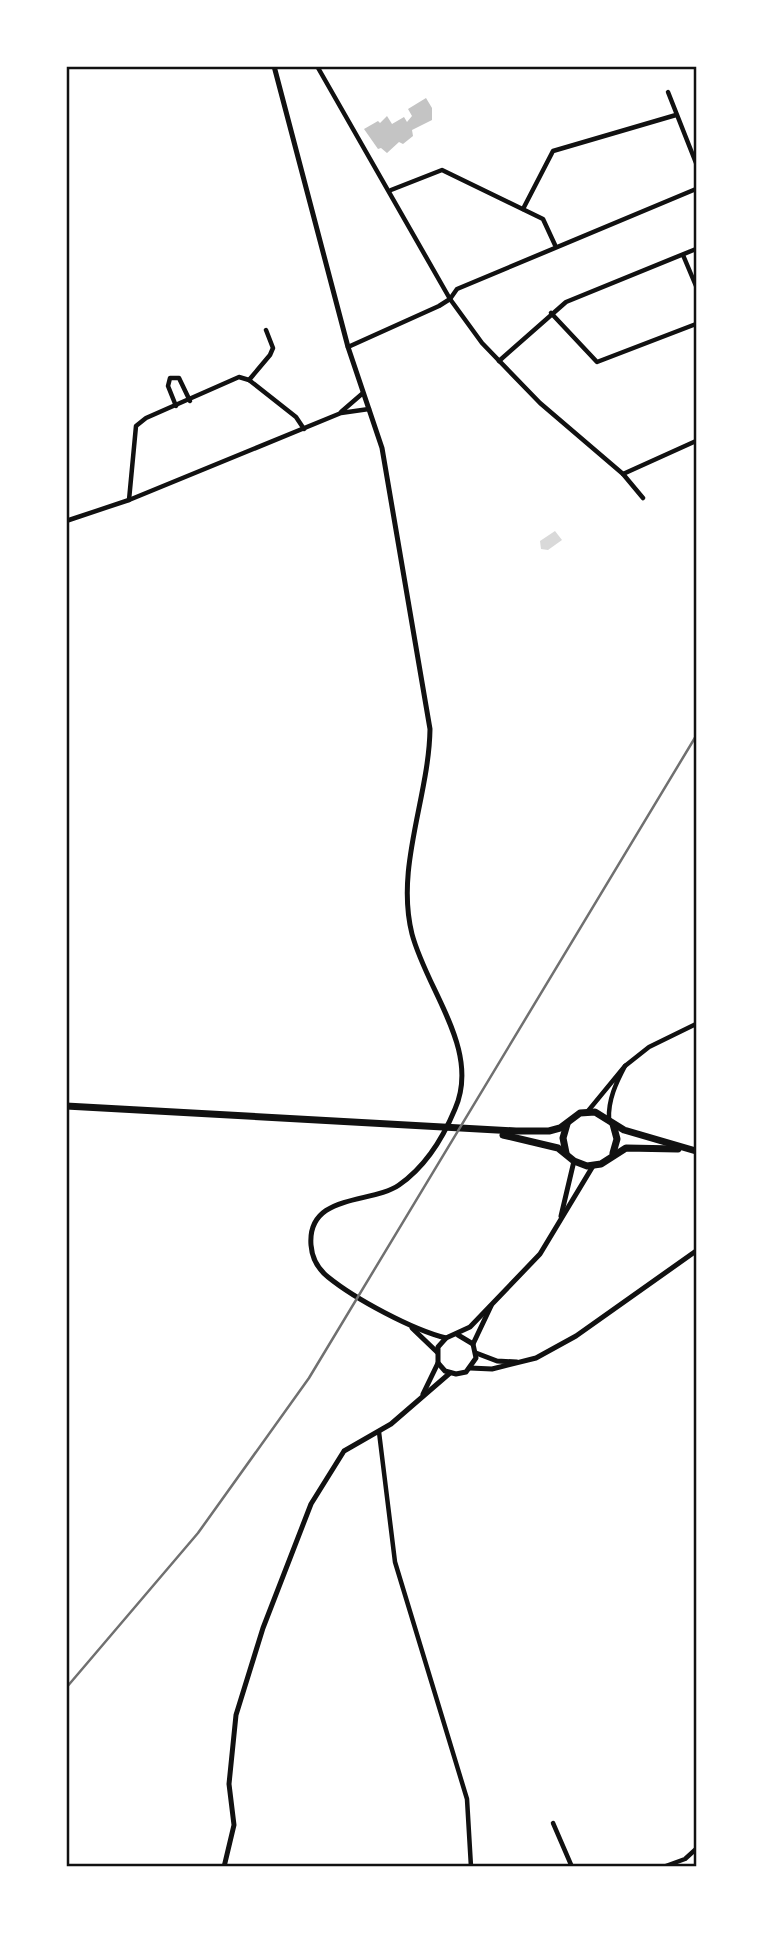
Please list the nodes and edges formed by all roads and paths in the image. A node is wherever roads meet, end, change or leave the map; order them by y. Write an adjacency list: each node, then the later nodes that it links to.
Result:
1 (274, 66): 17 (street)
2 (317, 66): 7 (street)
3 (668, 92): 4 (street)
4 (676, 115): 5 (street); 8 (street)
5 (696, 163)
6 (696, 189): 9 (street)
7 (391, 190): 8 (street); 13 (street)
8 (523, 209): 9 (street)
9 (555, 245): 13 (street)
10 (696, 249): 11 (street)
11 (683, 255): 12 (street); 14 (street)
12 (696, 286)
13 (450, 299): 17 (street); 18 (street)
14 (551, 313): 15 (street); 18 (street)
15 (696, 324)
16 (266, 330): 19 (street)
17 (348, 347): 20 (street)
18 (499, 361): 29 (street)
19 (249, 380): 21 (street); 27 (street)
20 (363, 393): 22 (street); 24 (street)
21 (190, 401): 23 (street); 23 (street)
22 (350, 402): 25 (street); 26 (street)
23 (176, 406): 31 (street)
24 (369, 410): 25 (street); 48 (street)
25 (355, 412): 26 (street)
26 (341, 413): 27 (street)
27 (304, 429): 31 (street)
28 (696, 441): 29 (street)
29 (623, 474): 30 (street)
30 (643, 498)
31 (129, 500): 32 (street)
32 (66, 521)
33 (696, 1024): 34 (street)
34 (625, 1066): 36 (street); 37 (street)
35 (66, 1105): 39 (main road)
36 (588, 1111): 37 (main road); 38 (main road)
37 (611, 1122): 40 (main road); 42 (main road)
38 (567, 1123): 39 (main road); 41 (main road)
39 (473, 1130): 41 (main road)
40 (693, 1150): 42 (main road)
41 (567, 1154): 43 (main road)
42 (613, 1154): 44 (main road)
43 (575, 1161): 44 (main road); 45 (street)
44 (593, 1166): 45 (street)
45 (558, 1224): 47 (street)
46 (696, 1251): 54 (street)
47 (491, 1306): 49 (street); 51 (street)
48 (410, 1326): 50 (street); 52 (street)
49 (458, 1335): 50 (street); 51 (street)
50 (446, 1338): 52 (street)
51 (473, 1344): 53 (street)
52 (437, 1352): 55 (street)
53 (476, 1353): 54 (street); 56 (street)
54 (517, 1362): 56 (street)
55 (438, 1363): 57 (street); 58 (street)
56 (470, 1368): 57 (street)
57 (450, 1373): 58 (street)
58 (417, 1402): 59 (street)
59 (379, 1432): 62 (street); 63 (street)
60 (554, 1822): 64 (street)
61 (696, 1849): 65 (street)
62 (224, 1867)
63 (471, 1867)
64 (572, 1867)
65 (663, 1867)

